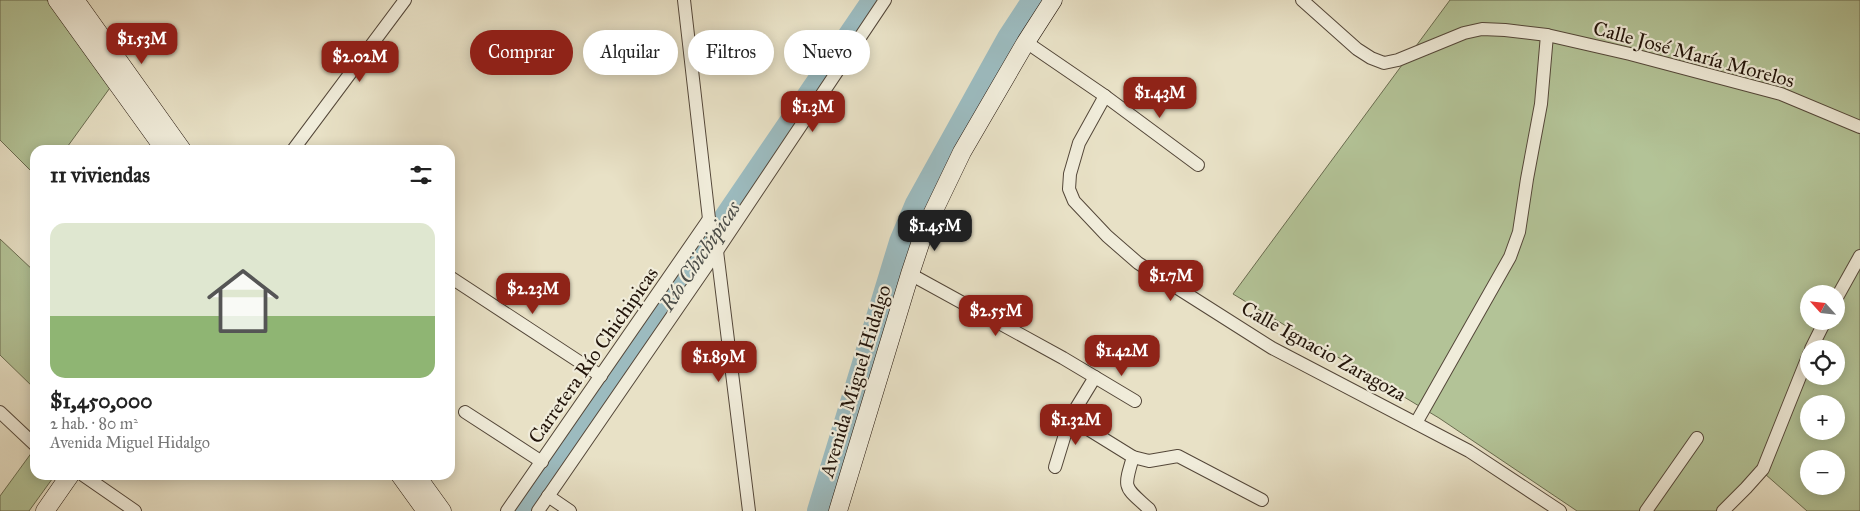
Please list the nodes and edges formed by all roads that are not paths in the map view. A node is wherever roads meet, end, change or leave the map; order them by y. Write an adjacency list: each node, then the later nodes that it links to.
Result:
1 (57, 0): 12 (street)
2 (75, 0): 13 (street)
3 (405, 0): 14 (street)
4 (684, 0): 16 (street)
5 (885, 0): 17 (street)
6 (1302, 0): 8 (street, Calle José María Morelos)
7 (1045, 4): 9 (street, Avenida Miguel Hidalgo)
8 (1547, 35): 11 (street, Calle José María Morelos); 29 (street)
9 (1026, 42): 10 (street); 19 (street, Avenida Miguel Hidalgo)
10 (1105, 96): 15 (street); 29 (street, Calle Ignacio Zaragoza)
11 (1860, 127)
12 (161, 145)
13 (178, 145)
14 (297, 145)
15 (1198, 165)
16 (710, 224): 17 (street); 22 (street, Carretera Río Chichipicas)
17 (717, 249): 39 (street); 48 (street)
18 (1860, 256): 21 (street)
19 (910, 274): 24 (street); 49 (street, Avenida Miguel Hidalgo)
20 (455, 280): 22 (street)
21 (1844, 285)
22 (601, 376): 33 (street, Carretera Río Chichipicas)
23 (1800, 376): 53 (street)
24 (1095, 377): 25 (street); 28 (street)
25 (1135, 401)
26 (0, 412): 31 (street)
27 (465, 412): 33 (street)
28 (1070, 418): 32 (street); 34 (street)
29 (1416, 422): 51 (street, Calle Ignacio Zaragoza)
30 (1697, 438): 52 (street)
31 (30, 440)
32 (1133, 458): 40 (street); 50 (street)
33 (542, 462): 45 (street, Carretera Río Chichipicas)
34 (1056, 467)
35 (69, 480): 41 (street)
36 (79, 480): 42 (street)
37 (404, 480): 43 (street)
38 (420, 480): 44 (street)
39 (548, 496): 46 (street); 47 (street)
40 (1262, 500)
41 (45, 511)
42 (135, 511)
43 (426, 511)
44 (442, 511)
45 (507, 511)
46 (538, 511)
47 (570, 511)
48 (749, 511)
49 (838, 511)
50 (1150, 511)
51 (1560, 511)
52 (1646, 511)
53 (1723, 511)

